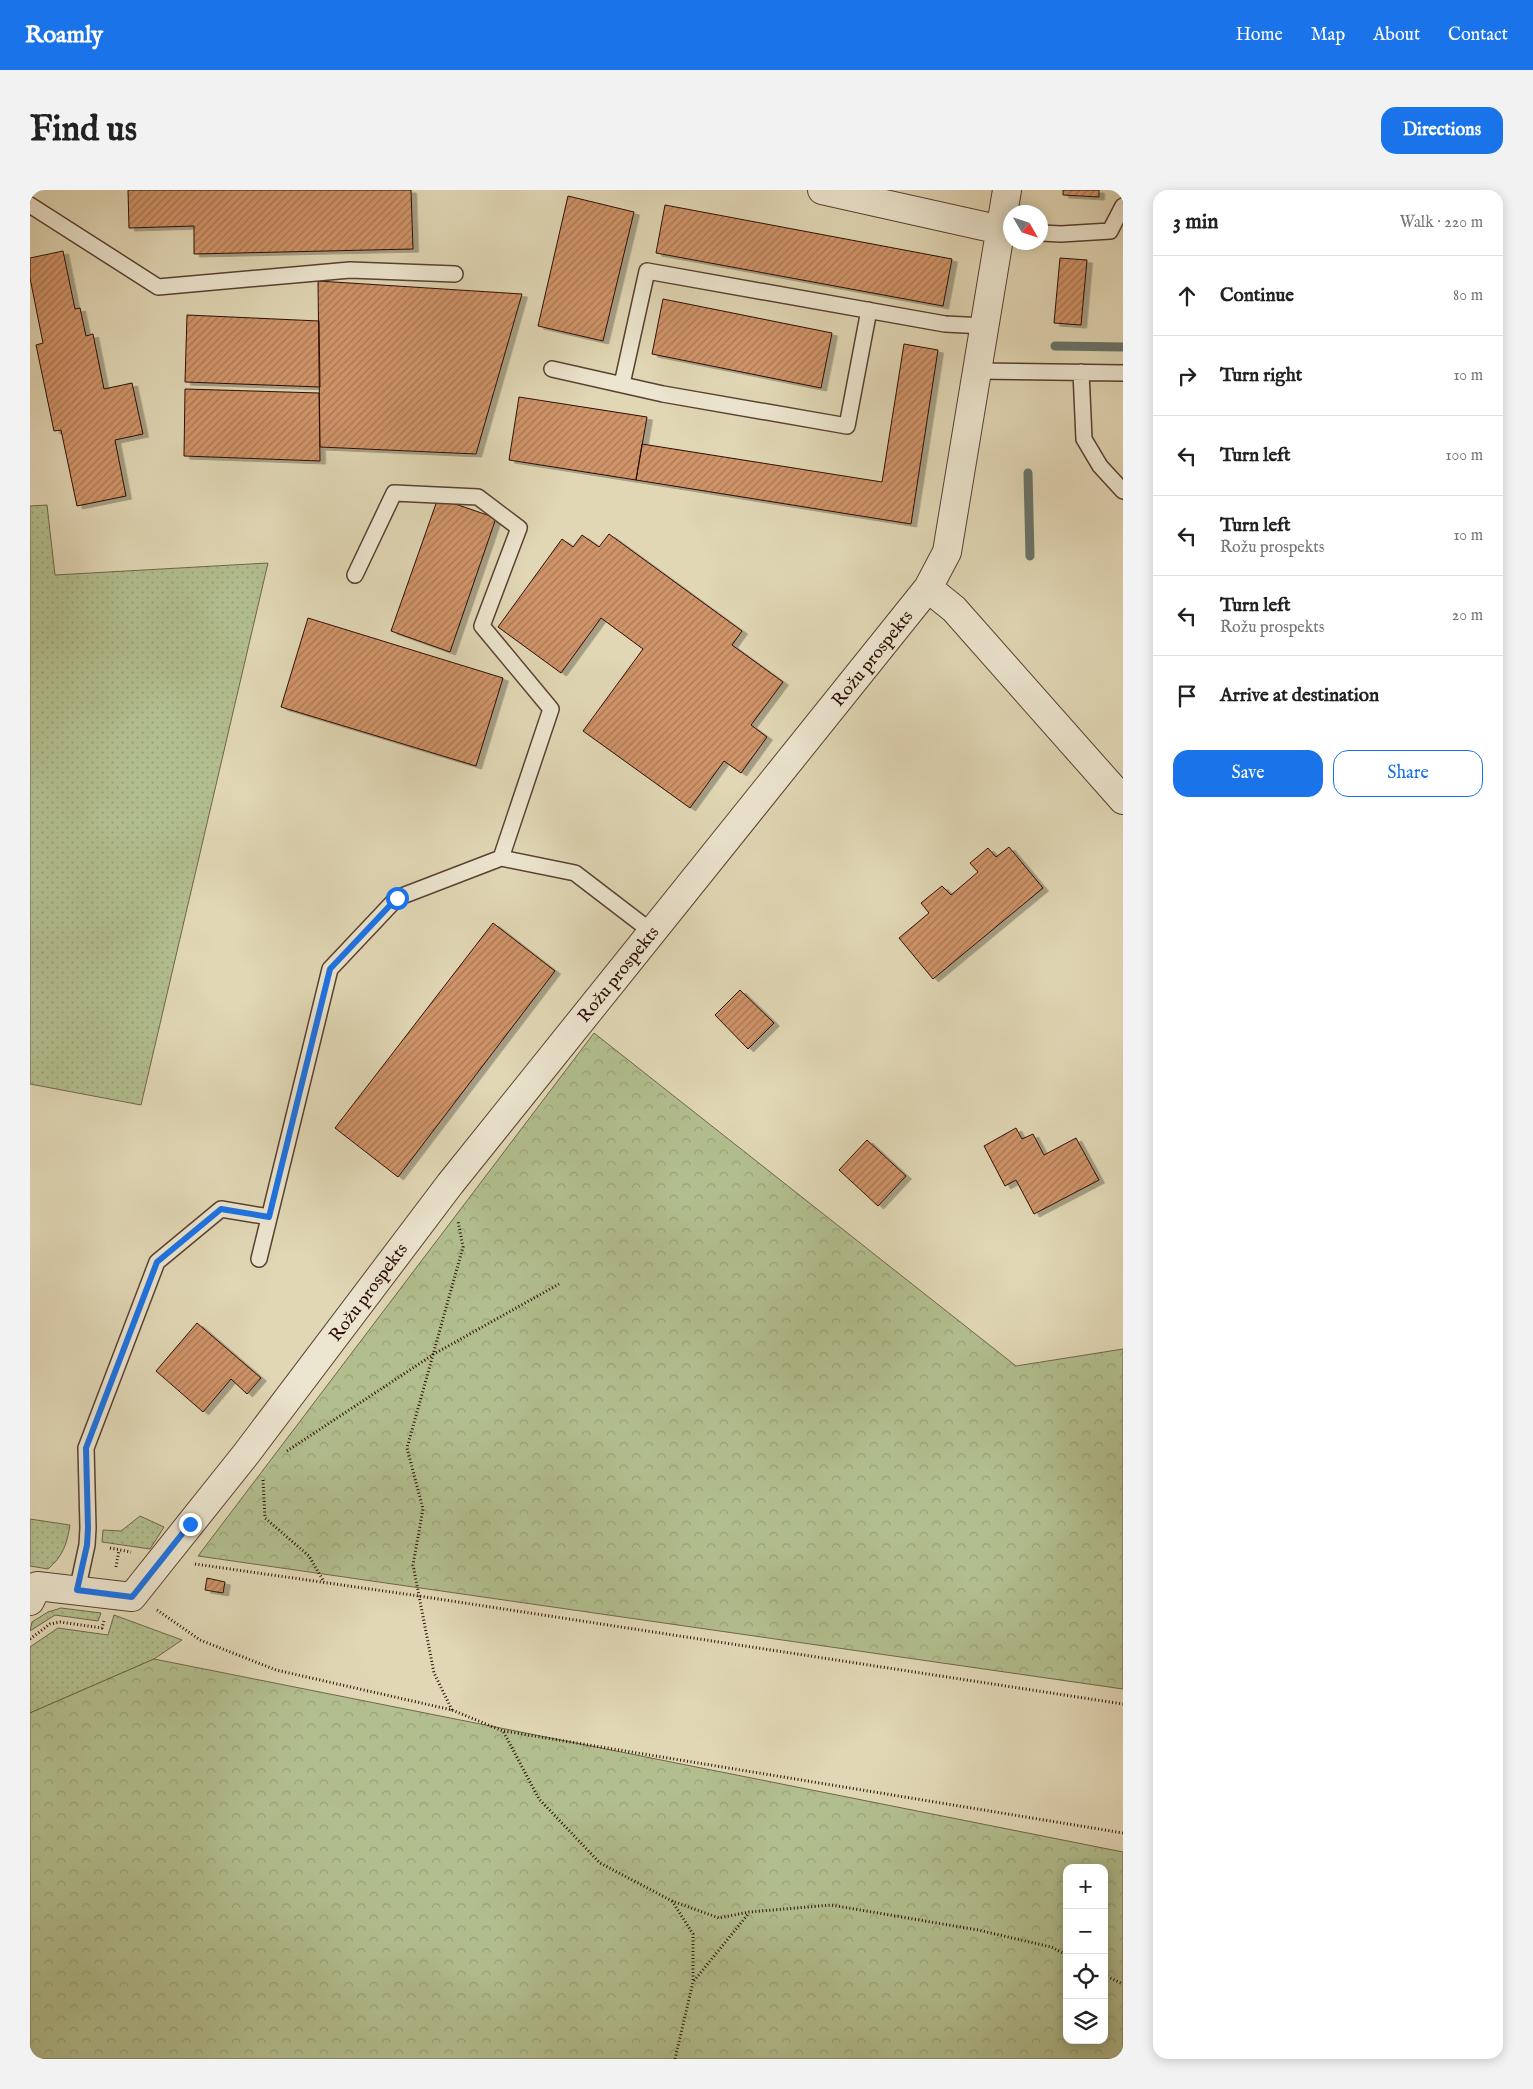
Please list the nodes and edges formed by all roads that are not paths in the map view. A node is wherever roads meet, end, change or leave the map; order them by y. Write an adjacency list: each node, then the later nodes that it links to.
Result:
1 (822, 190): 6 (street)
2 (1007, 190): 4 (street, Rožu prospekts)
3 (30, 205): 9 (lane)
4 (1007, 205)
5 (1123, 206): 7 (lane)
6 (1003, 229)
7 (1048, 233)
8 (1003, 244): 11 (street, Rožu prospekts)
9 (455, 274)
10 (869, 310): 11 (lane); 16 (lane); 16 (lane)
11 (985, 326): 13 (street, Rožu prospekts)
12 (552, 369): 16 (lane)
13 (976, 371): 14 (lane); 19 (street, Rožu prospekts)
14 (1082, 372): 15 (lane); 17 (lane)
15 (1123, 372)
16 (622, 384)
17 (1123, 491)
18 (355, 575): 21 (lane)
19 (928, 588): 20 (street); 22 (street, Rožu prospekts)
20 (1123, 800)
21 (501, 858): 22 (lane); 23 (lane)
22 (652, 932): 26 (street, Rožu prospekts)
23 (269, 1217): 24 (lane); 26 (lane)
24 (259, 1260)
25 (32, 1590): 26 (street)
26 (77, 1590)

